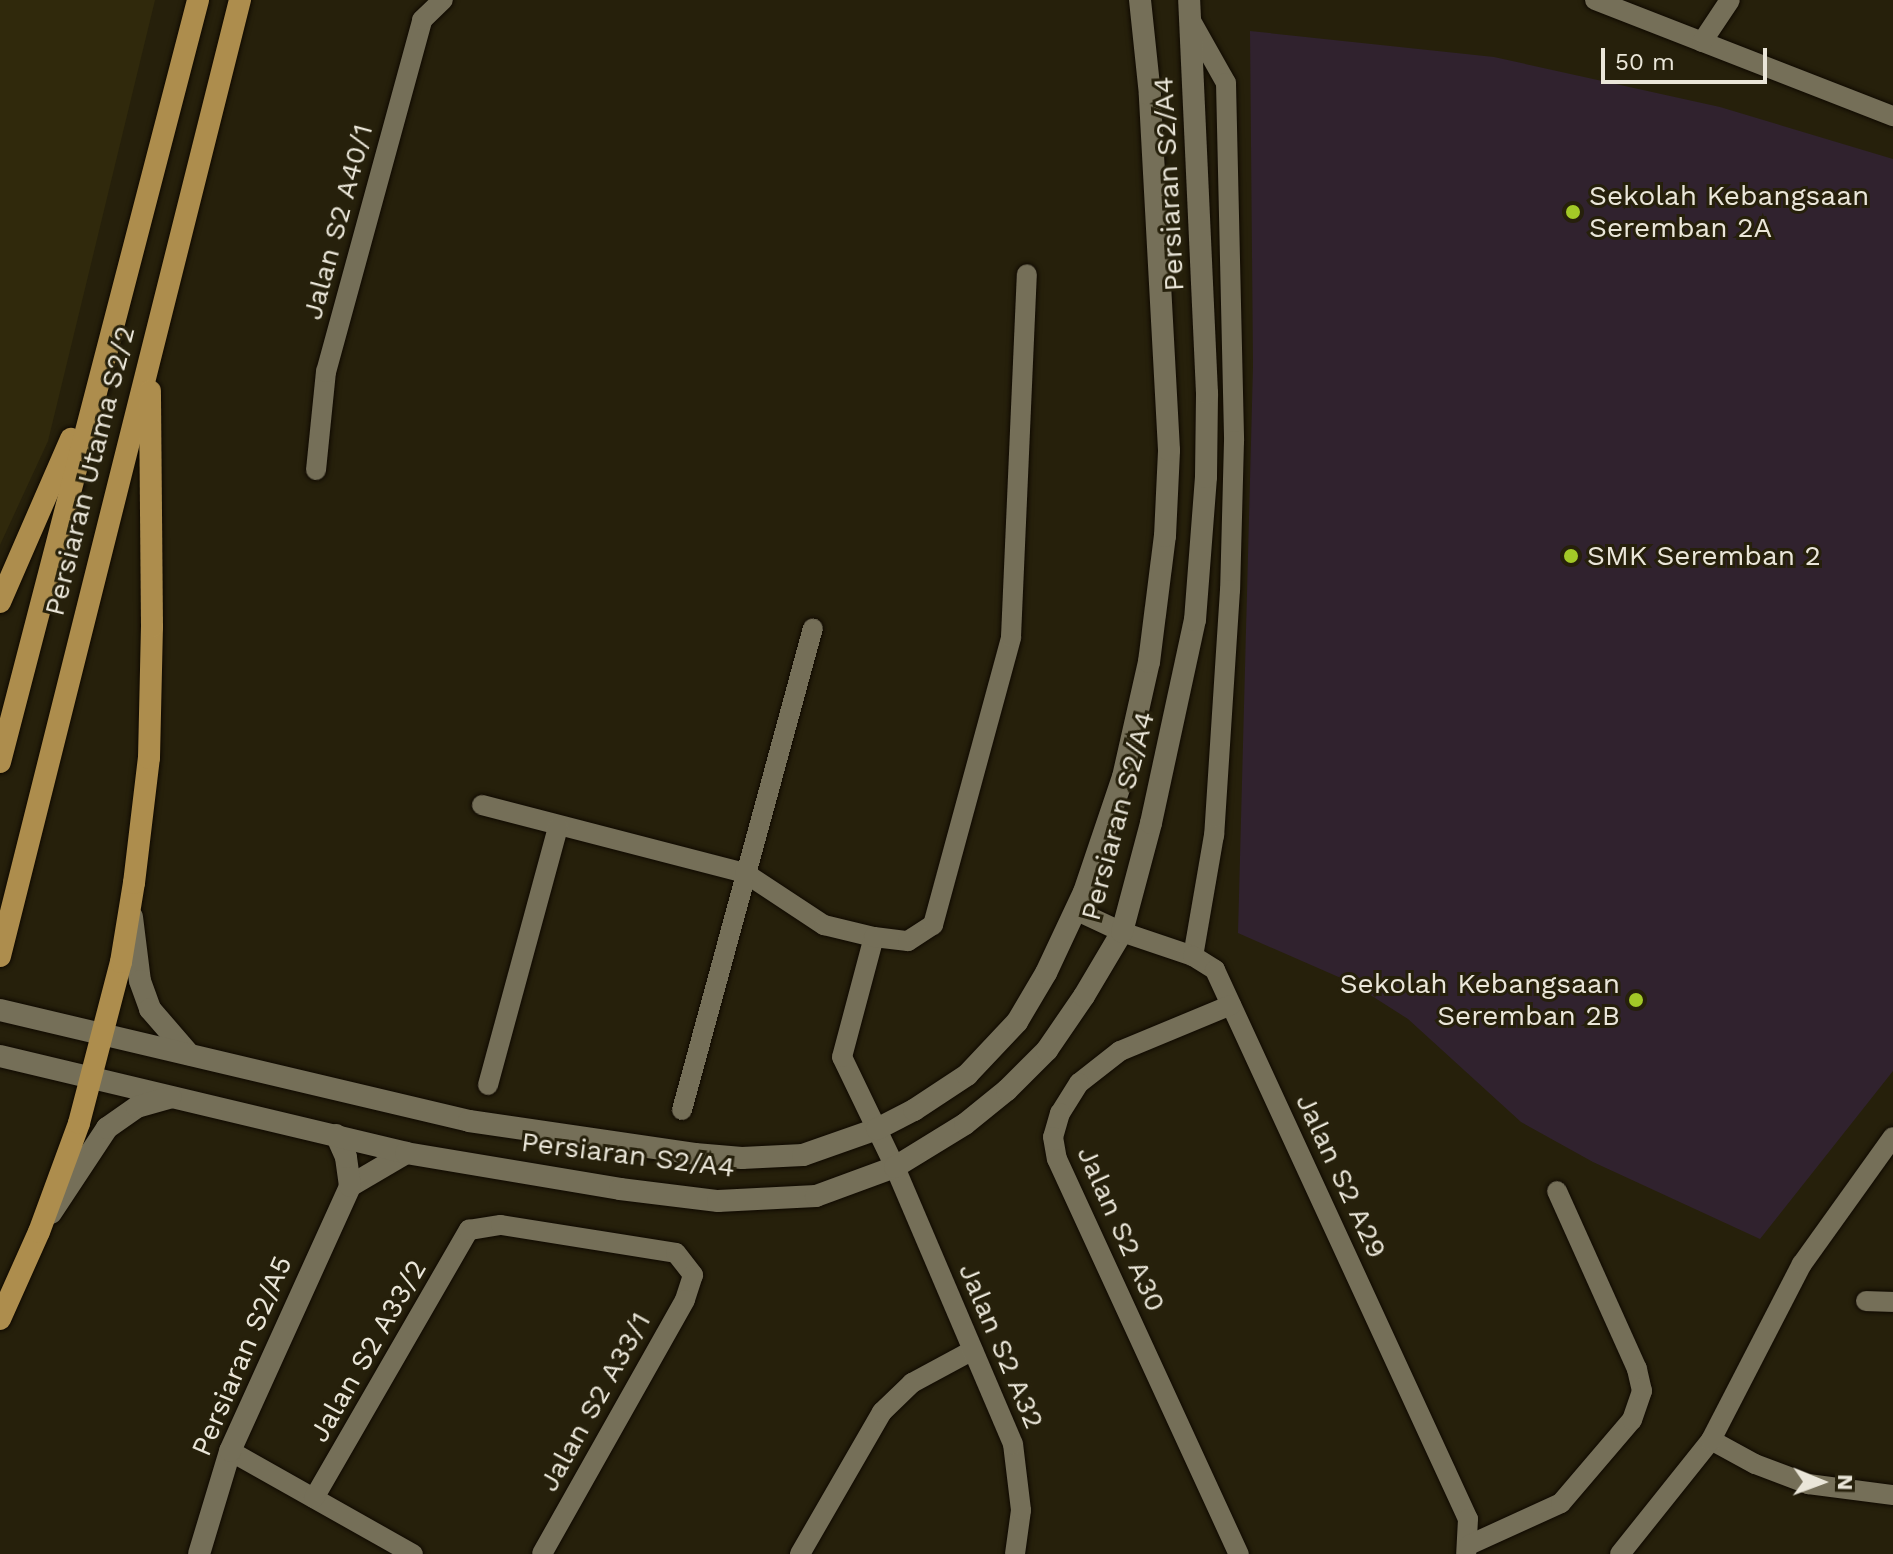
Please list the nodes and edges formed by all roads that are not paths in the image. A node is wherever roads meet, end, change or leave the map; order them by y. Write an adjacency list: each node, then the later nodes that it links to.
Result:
1 (198, 0): 12 (main road, Persiaran Utama S2/2)
2 (240, 0): 11 (main road, Persiaran Utama S2/2)
3 (443, 0): 15 (street, Jalan S2 A40/1)
4 (1140, 0): 23 (main road, Persiaran S2/A4)
5 (1595, 0): 8 (street)
6 (1730, 0): 8 (street)
7 (1189, 10): 13 (main road, Persiaran S2/A4); 14 (street)
8 (1702, 42): 9 (street)
9 (1893, 116)
10 (1027, 274): 25 (street)
11 (149, 360): 22 (main road); 26 (main road, Persiaran Utama S2/2)
12 (102, 367): 16 (main road); 18 (main road, Persiaran Utama S2/2)
13 (1207, 380): 14 (street); 24 (main road, Persiaran S2/A4)
14 (1233, 381): 27 (street)
15 (316, 470)
16 (0, 602)
17 (813, 629): 21 (street)
18 (0, 762)
19 (482, 805): 20 (street)
20 (558, 827): 21 (street); 34 (street)
21 (745, 873): 25 (street); 36 (street)
22 (130, 908): 30 (main road); 31 (main road)
23 (1075, 910): 24 (street, Jalan S2 A29); 37 (main road, Persiaran S2/A4)
24 (1122, 932): 27 (street, Jalan S2 A29); 41 (main road, Persiaran S2/A4)
25 (874, 937): 37 (street, Jalan S2 A32)
26 (0, 956)
27 (1193, 956): 28 (street, Jalan S2 A29)
28 (1231, 1005): 54 (street, Jalan S2 A29); 60 (street, Jalan S2 A30)
29 (0, 1010): 30 (main road, Persiaran S2/A4)
30 (104, 1034): 31 (main road, Persiaran S2/A4); 33 (main road)
31 (191, 1055): 37 (main road, Persiaran S2/A4)
32 (0, 1056): 33 (main road, Persiaran S2/A4)
33 (91, 1077): 35 (main road, Persiaran S2/A4); 45 (main road)
34 (488, 1085)
35 (172, 1097): 38 (main road, Persiaran S2/A4); 45 (main road)
36 (682, 1110)
37 (877, 1129): 41 (street, Jalan S2 A32)
38 (336, 1135): 40 (main road, Persiaran S2/A4); 42 (main road)
39 (1893, 1137): 50 (street)
40 (406, 1153): 41 (main road, Persiaran S2/A4); 42 (main road)
41 (895, 1167): 49 (street, Jalan S2 A32)
42 (350, 1186): 51 (main road, Persiaran S2/A5)
43 (1557, 1191): 54 (street)
44 (469, 1230): 53 (street, Jalan S2 A33/2); 57 (street, Jalan S2 A33/1)
45 (39, 1232): 48 (main road)
46 (1866, 1301): 47 (street)
47 (1893, 1302)
48 (0, 1319)
49 (973, 1350): 58 (street); 59 (street, Jalan S2 A32)
50 (1711, 1440): 52 (street); 61 (street)
51 (230, 1451): 53 (street); 55 (main road, Persiaran S2/A5)
52 (1893, 1495)
53 (314, 1498): 56 (street)
54 (1468, 1550)
55 (199, 1554)
56 (413, 1554)
57 (542, 1554)
58 (800, 1554)
59 (1015, 1554)
60 (1239, 1554)
61 (1620, 1554)

